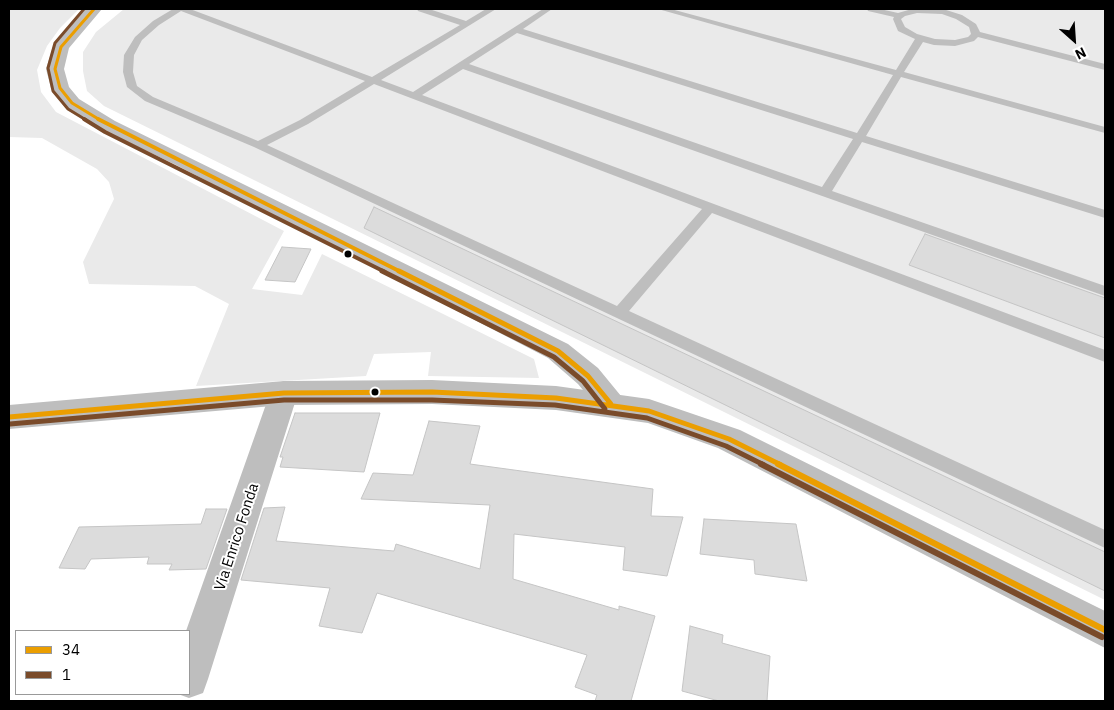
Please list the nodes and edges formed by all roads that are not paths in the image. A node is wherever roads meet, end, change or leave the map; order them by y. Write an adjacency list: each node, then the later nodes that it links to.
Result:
1 (181, 9): 17 (lane); 21 (lane)
2 (421, 9): 10 (lane)
3 (492, 9): 10 (lane)
4 (548, 9): 11 (lane)
5 (662, 9): 16 (lane)
6 (871, 9): 9 (lane)
7 (945, 10): 9 (lane); 12 (lane)
8 (93, 12): 29 (street)
9 (899, 16): 13 (lane)
10 (467, 24): 17 (lane)
11 (516, 30): 14 (lane); 20 (lane)
12 (976, 34): 13 (lane); 15 (lane)
13 (920, 39): 16 (lane)
14 (462, 65): 18 (lane); 22 (lane)
15 (1105, 67)
16 (898, 74): 19 (lane); 20 (lane)
17 (373, 80): 18 (lane); 21 (lane)
18 (414, 96): 23 (lane)
19 (1105, 130)
20 (860, 137): 22 (lane); 24 (lane)
21 (258, 145): 26 (lane)
22 (826, 192): 25 (lane)
23 (710, 207): 26 (lane); 27 (lane)
24 (1105, 214)
25 (1105, 291)
26 (620, 312): 31 (lane)
27 (1105, 356)
28 (284, 393): 29 (street); 30 (street); 33 (street, Via Enrico Fonda)
29 (611, 404): 32 (street)
30 (9, 417)
31 (1105, 539)
32 (1105, 630)
33 (190, 676)

